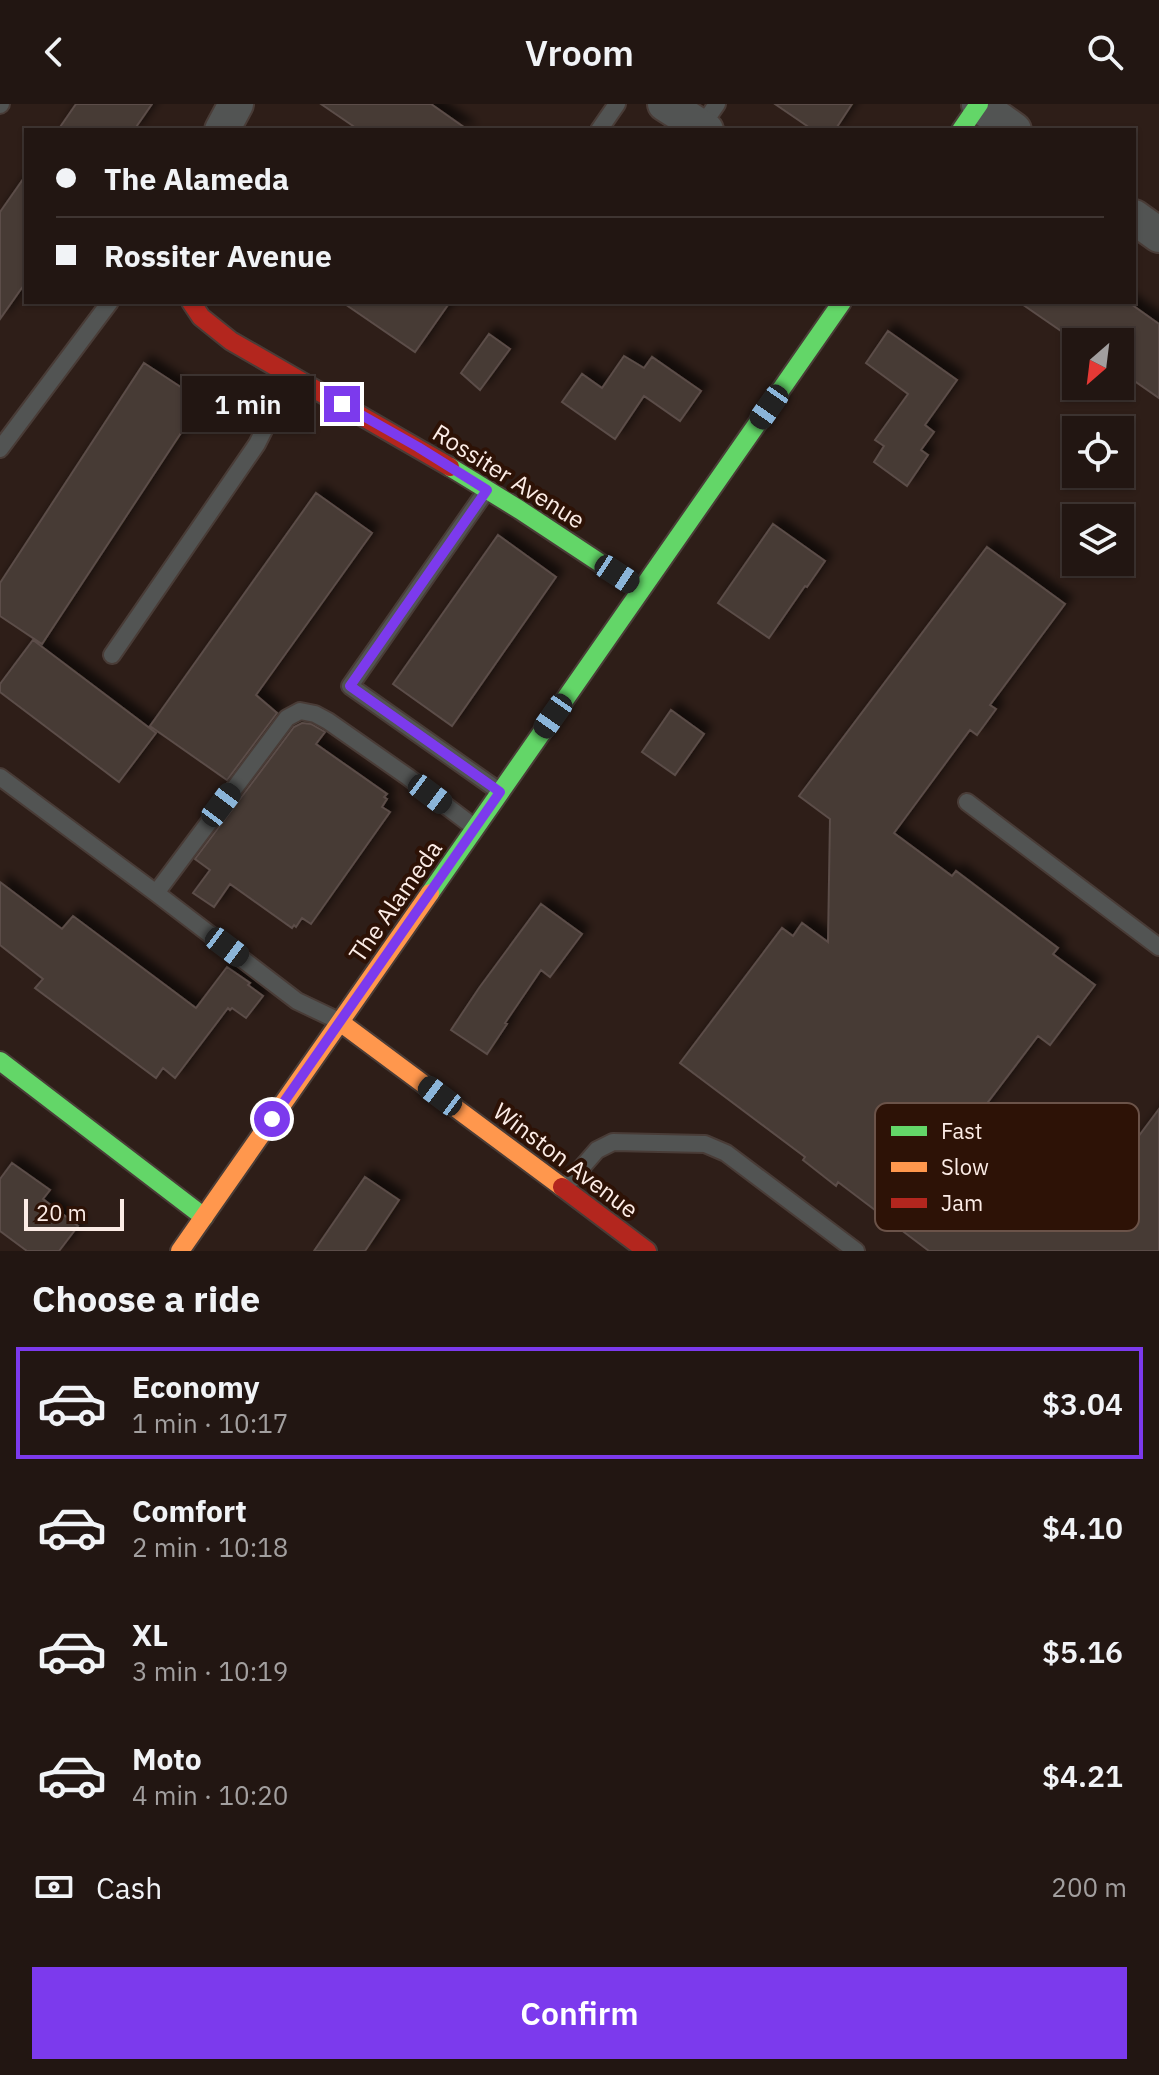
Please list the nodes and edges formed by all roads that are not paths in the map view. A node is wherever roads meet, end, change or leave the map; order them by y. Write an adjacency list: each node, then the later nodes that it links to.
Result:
1 (236, 104): 6 (street)
2 (617, 104): 7 (lane)
3 (665, 104): 5 (street)
4 (979, 104): 8 (main road); 9 (street)
5 (708, 120)
6 (223, 128)
7 (600, 128)
8 (962, 128)
9 (1011, 128)
10 (1136, 218): 11 (street)
11 (1159, 235)
12 (109, 304): 16 (lane)
13 (192, 304): 15 (main road, Rossiter Avenue)
14 (841, 304): 18 (main road, The Alameda)
15 (291, 375): 17 (main road, Rossiter Avenue); 19 (lane)
16 (0, 449)
17 (487, 490): 18 (main road, Rossiter Avenue); 21 (lane)
18 (641, 590): 21 (main road, The Alameda)
19 (112, 655)
20 (0, 777): 24 (lane)
21 (500, 792): 23 (main road, The Alameda)
22 (967, 802): 25 (lane)
23 (475, 828): 24 (lane); 26 (main road, The Alameda)
24 (156, 893): 26 (lane)
25 (1159, 947)
26 (340, 1022): 28 (main road, Winston Avenue); 29 (main road, The Alameda)
27 (0, 1061): 29 (main road)
28 (564, 1189): 31 (main road, Winston Avenue); 32 (lane)
29 (204, 1217): 30 (main road, The Alameda)
30 (180, 1251)
31 (647, 1251)
32 (856, 1251)

